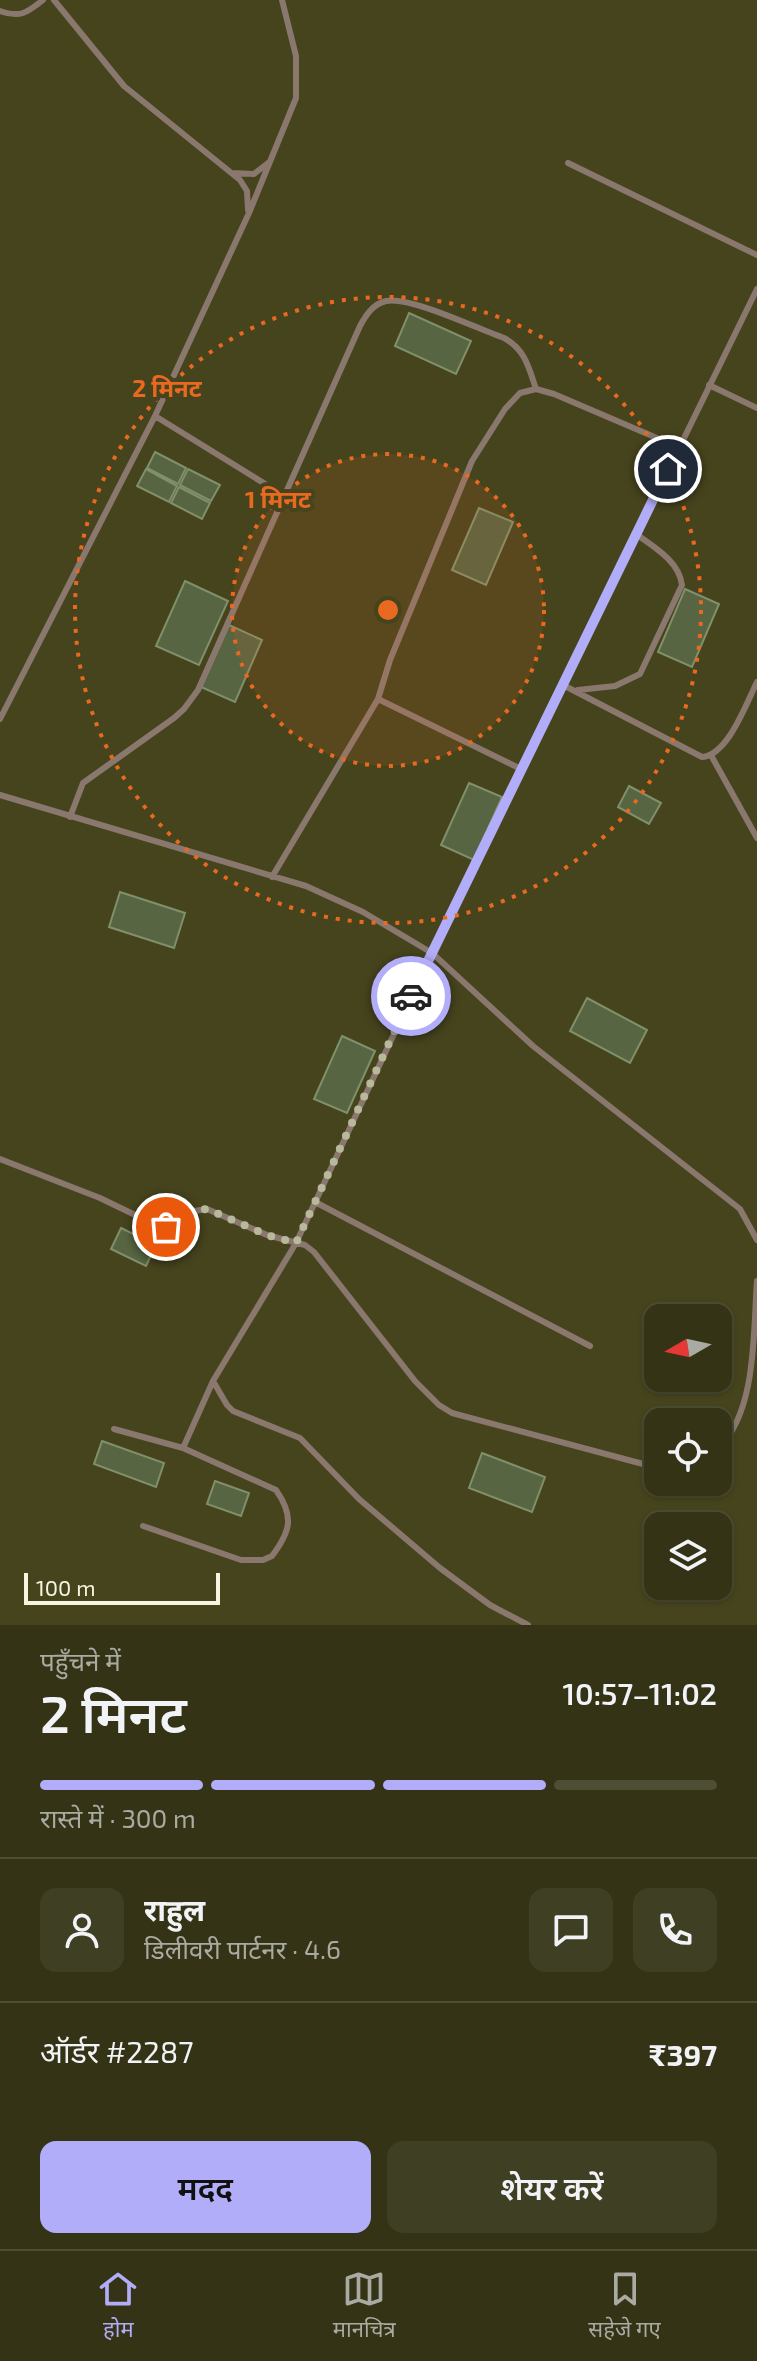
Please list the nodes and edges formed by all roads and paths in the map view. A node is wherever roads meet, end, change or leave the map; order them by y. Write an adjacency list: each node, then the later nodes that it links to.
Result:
1 (43, 0): 4 (lane)
2 (54, 0): 7 (lane)
3 (282, 0): 5 (lane)
4 (0, 11)
5 (271, 160): 7 (lane); 8 (lane)
6 (568, 163): 9 (lane)
7 (232, 173): 8 (lane)
8 (249, 213): 14 (lane)
9 (757, 255)
10 (757, 289): 11 (lane)
11 (709, 385): 13 (lane); 15 (lane)
12 (536, 389): 15 (lane); 16 (lane); 20 (lane)
13 (757, 408)
14 (155, 416): 16 (lane); 21 (lane)
15 (678, 447): 17 (lane)
16 (283, 495): 25 (lane)
17 (636, 534): 19 (lane); 19 (lane)
18 (757, 682): 22 (lane)
19 (563, 685): 22 (lane); 23 (lane)
20 (378, 699): 23 (lane); 27 (lane)
21 (0, 719)
22 (712, 757): 26 (lane)
23 (521, 769): 28 (lane)
24 (0, 795): 25 (lane)
25 (70, 817): 27 (lane)
26 (757, 838)
27 (272, 877): 28 (lane)
28 (432, 953): 30 (lane); 31 (lane)
29 (0, 1159): 32 (lane)
30 (315, 1202): 32 (lane); 34 (lane)
31 (757, 1240)
32 (296, 1243): 35 (lane); 39 (lane)
33 (757, 1281): 37 (lane)
34 (590, 1346)
35 (213, 1381): 38 (lane); 41 (lane)
36 (114, 1429): 38 (lane)
37 (732, 1433)
38 (183, 1448): 40 (lane)
39 (644, 1464)
40 (143, 1526)
41 (528, 1625)

